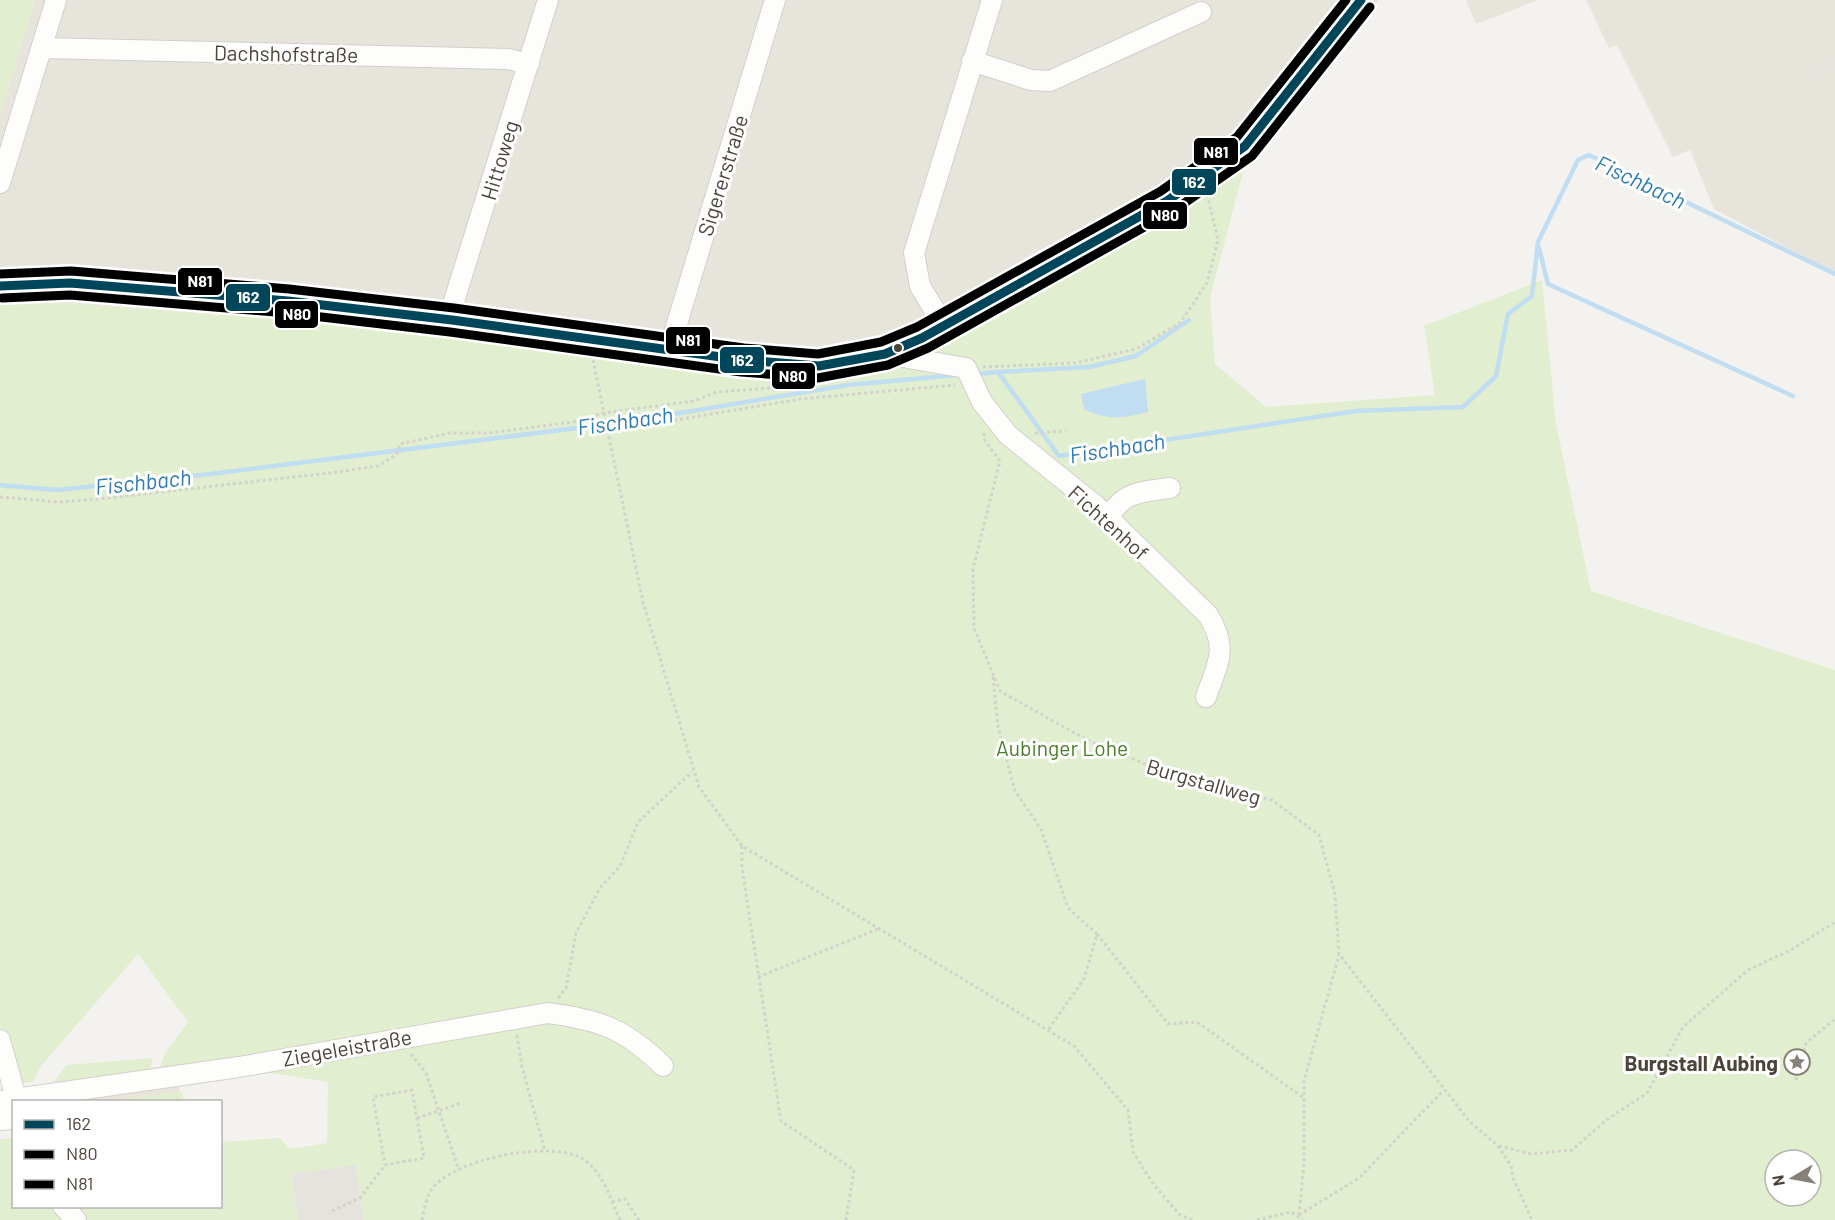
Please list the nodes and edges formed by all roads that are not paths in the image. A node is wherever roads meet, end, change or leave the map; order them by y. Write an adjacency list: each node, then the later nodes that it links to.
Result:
1 (56, 0): 7 (street)
2 (548, 0): 9 (street, Hittoweg)
3 (775, 0): 14 (street, Sigererstraße)
4 (992, 0): 8 (street)
5 (1361, 0): 13 (main road)
6 (1202, 12): 8 (street)
7 (42, 48): 9 (street, Dachshofstraße); 10 (street)
8 (972, 61): 13 (street)
9 (529, 64): 12 (street, Hittoweg)
10 (0, 183)
11 (0, 286): 12 (main road)
12 (452, 320): 14 (main road)
13 (944, 326): 15 (main road)
14 (669, 350): 15 (main road)
15 (885, 354): 17 (street, Fichtenhof)
16 (1170, 488): 17 (street)
17 (1108, 519): 18 (street, Fichtenhof)
18 (1206, 697)
19 (0, 1041): 21 (street, Ziegeleistraße)
20 (663, 1066): 21 (street, Ziegeleistraße)
21 (11, 1100)
22 (65, 1208): 23 (street)
23 (76, 1220)

